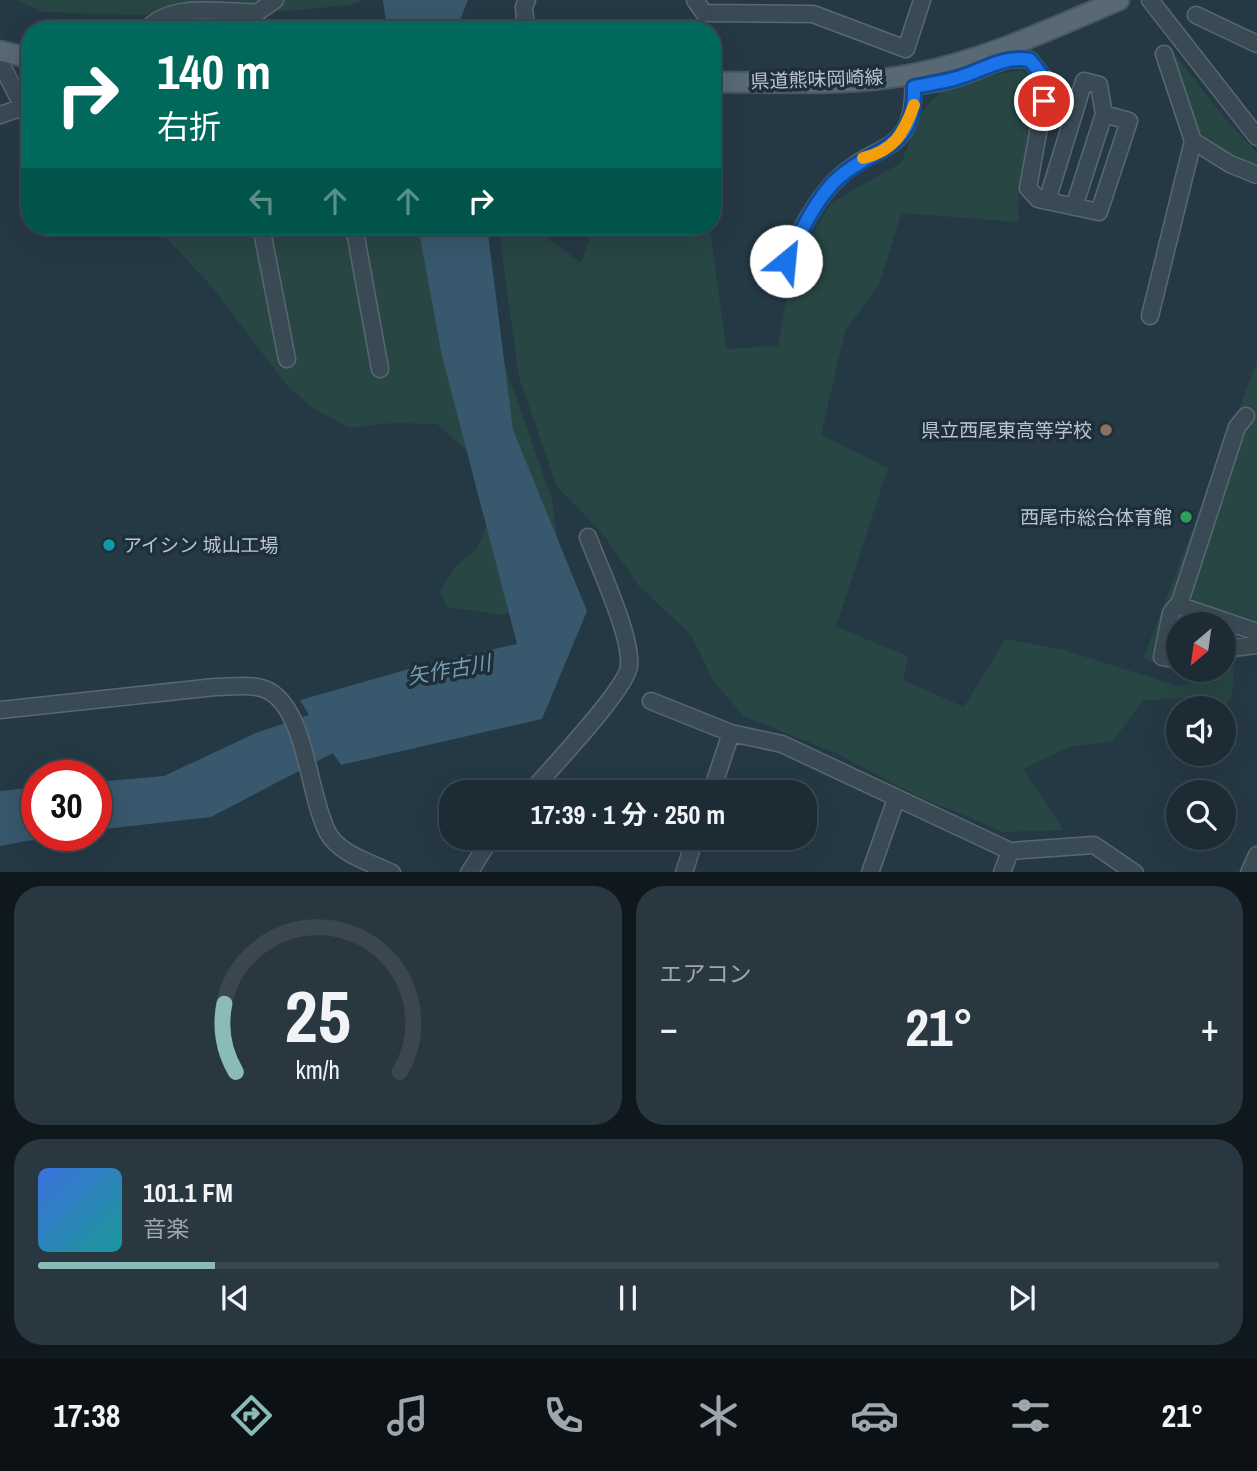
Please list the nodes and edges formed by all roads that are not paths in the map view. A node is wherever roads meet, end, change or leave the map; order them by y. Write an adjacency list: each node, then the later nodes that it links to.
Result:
1 (275, 0): 8 (street)
2 (527, 0): 9 (street)
3 (695, 0): 4 (street)
4 (922, 0)
5 (1119, 0): 14 (main road, 県道熊味岡崎線)
6 (1150, 0): 20 (street)
7 (1196, 15): 10 (street)
8 (160, 21)
9 (525, 21)
10 (1257, 44)
11 (1164, 54): 21 (street)
12 (0, 55): 13 (main road); 16 (street)
13 (21, 57)
14 (913, 81): 15 (main road, 県道熊味岡崎線); 23 (street); 27 (street)
15 (721, 82)
16 (21, 102)
17 (21, 108): 19 (street)
18 (1104, 114): 23 (street); 24 (street); 24 (street)
19 (0, 115)
20 (1257, 137)
21 (1193, 141): 22 (street); 28 (street)
22 (1257, 175)
23 (1047, 201): 24 (street)
24 (1074, 207)
25 (263, 235): 29 (street)
26 (356, 235): 30 (street)
27 (786, 261)
28 (1150, 316)
29 (287, 359)
30 (380, 369)
31 (1246, 416): 33 (street)
32 (588, 537): 45 (street)
33 (1178, 605): 34 (street); 35 (street)
34 (1172, 612)
35 (1190, 612)
36 (1236, 627): 37 (street)
37 (1257, 632)
38 (1166, 637): 41 (street)
39 (1257, 645): 40 (street)
40 (1236, 647)
41 (1166, 658)
42 (651, 701): 44 (street)
43 (0, 710): 52 (street)
44 (731, 733): 46 (street); 47 (street)
45 (541, 780)
46 (715, 780)
47 (896, 799): 50 (street); 55 (street)
48 (483, 850): 53 (street)
49 (691, 850): 54 (street)
50 (1010, 851): 56 (street); 57 (street)
51 (1257, 855): 58 (street)
52 (390, 872)
53 (470, 872)
54 (684, 872)
55 (870, 872)
56 (1002, 872)
57 (1134, 872)
58 (1249, 872)

